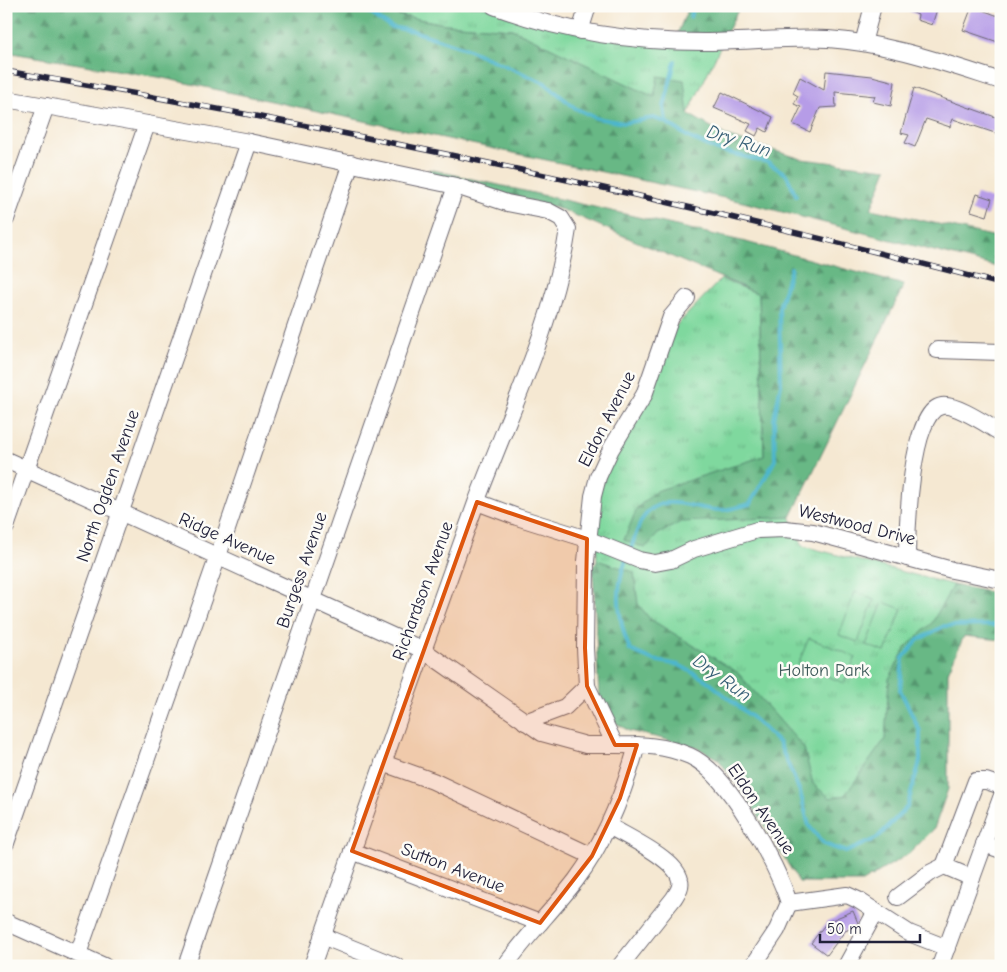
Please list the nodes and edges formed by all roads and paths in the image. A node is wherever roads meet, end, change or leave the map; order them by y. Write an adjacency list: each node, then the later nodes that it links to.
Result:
1 (494, 6): 4 (street)
2 (588, 6): 4 (street)
3 (873, 6): 5 (street)
4 (580, 31): 5 (street)
5 (863, 43): 6 (street)
6 (1001, 81)
7 (6, 99): 8 (street)
8 (46, 106): 9 (street); 13 (street)
9 (147, 124): 10 (street); 19 (street)
10 (249, 142): 11 (street); 21 (street, North Ogden Avenue)
11 (352, 163): 12 (street); 24 (street)
12 (456, 186): 20 (street, Richardson Avenue); 27 (street, Burgess Avenue)
13 (6, 219)
14 (687, 298): 23 (street, Eldon Avenue)
15 (937, 350): 16 (street)
16 (1001, 352)
17 (1001, 433): 25 (street)
18 (6, 460): 19 (street, Ridge Avenue)
19 (26, 469): 21 (street, Ridge Avenue); 22 (street)
20 (477, 502): 23 (street, Westwood Drive); 28 (street, Richardson Avenue)
21 (120, 512): 24 (street, Ridge Avenue); 37 (street, North Ogden Avenue)
22 (6, 526)
23 (588, 539): 25 (street, Westwood Drive); 29 (street, Eldon Avenue)
24 (218, 556): 27 (street, Ridge Avenue); 51 (street)
25 (907, 558): 26 (street, Westwood Drive)
26 (1001, 580)
27 (313, 600): 28 (street, Ridge Avenue); 53 (street, Burgess Avenue)
28 (423, 650): 30 (street, Ridge Avenue); 33 (street, Richardson Avenue)
29 (586, 686): 30 (street); 31 (street, Eldon Avenue)
30 (525, 722): 31 (street, Ridge Avenue)
31 (615, 745): 32 (street, Eldon Avenue)
32 (637, 745): 36 (street); 45 (street, Eldon Avenue)
33 (383, 763): 40 (street, Richardson Avenue); 41 (street)
34 (1001, 786): 42 (street)
35 (1001, 798): 38 (street)
36 (609, 826): 41 (street); 57 (street)
37 (6, 843)
38 (984, 844): 39 (street); 43 (street)
39 (1001, 850)
40 (352, 851): 48 (street, Sutton Avenue); 49 (street, Richardson Avenue)
41 (592, 856): 48 (street)
42 (944, 866): 43 (street); 44 (street)
43 (972, 878): 50 (street)
44 (898, 897)
45 (790, 903): 46 (street); 58 (street)
46 (875, 913): 50 (street); 59 (street)
47 (6, 922): 51 (street)
48 (540, 922): 56 (street)
49 (322, 936): 54 (street, Richardson Avenue); 55 (street)
50 (946, 948): 60 (street)
51 (78, 954): 52 (street)
52 (104, 966)
53 (186, 966)
54 (312, 966)
55 (396, 966)
56 (505, 966)
57 (620, 966)
58 (753, 966)
59 (846, 966)
60 (940, 966)

